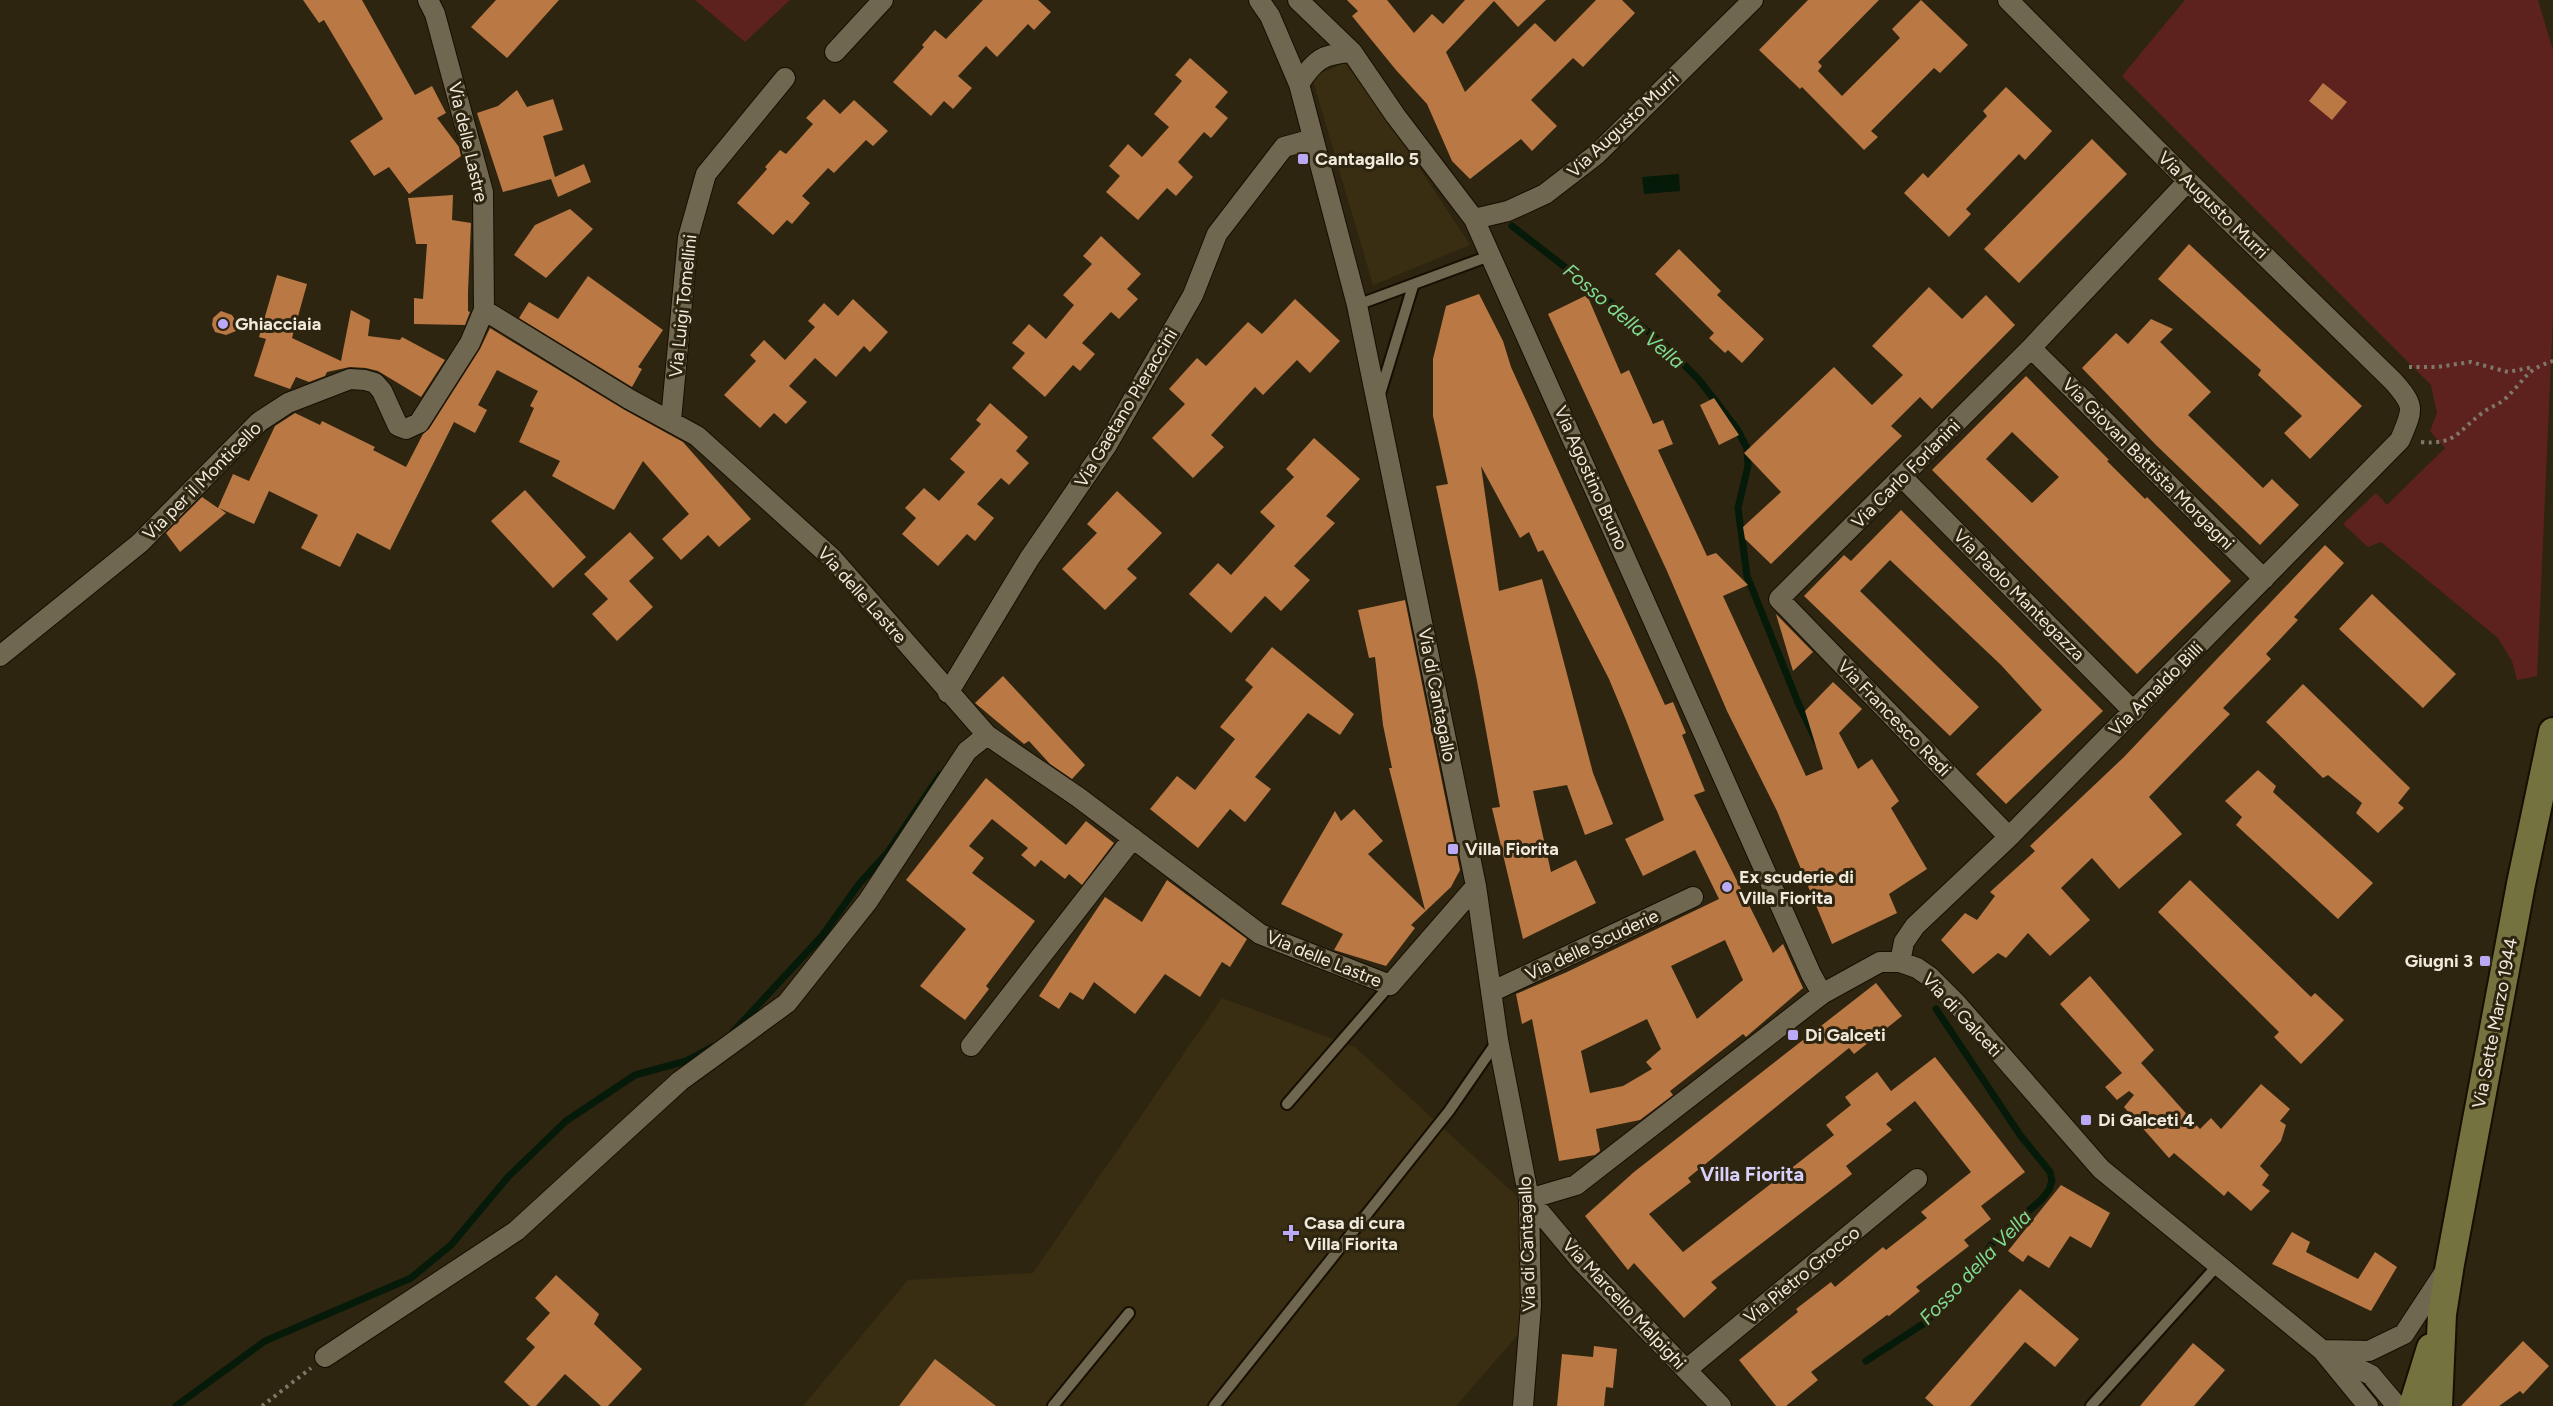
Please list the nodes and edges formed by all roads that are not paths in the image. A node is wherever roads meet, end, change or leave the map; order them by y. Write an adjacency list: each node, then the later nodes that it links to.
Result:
1 (428, 0): 17 (street, Via delle Lastre)
2 (883, 0): 7 (street)
3 (1259, 0): 10 (street, Via di Cantagallo)
4 (1299, 0): 8 (street, Via Agostino Bruno)
5 (1753, 0): 13 (street, Via Augusto Murri)
6 (2008, 0): 12 (street, Via Augusto Murri)
7 (835, 52)
8 (1352, 52): 10 (street); 13 (street, Via Agostino Bruno)
9 (785, 78): 21 (street, Via Luigi Tomellini)
10 (1299, 84): 11 (street, Via di Cantagallo)
11 (1313, 139): 16 (street, Via di Cantagallo); 26 (street, Via Gaetano Pieraccini)
12 (2188, 181): 18 (street, Via Carlo Forlanini); 20 (street, Via Augusto Murri)
13 (1473, 219): 14 (street, Via Agostino Bruno)
14 (1492, 255): 15 (lane); 37 (street, Via Agostino Bruno)
15 (1413, 286): 16 (lane); 19 (lane)
16 (1357, 305): 19 (street, Via di Cantagallo)
17 (484, 310): 21 (street, Via delle Lastre); 25 (street, Via per il Monticello)
18 (2031, 348): 22 (street, Via Carlo Forlanini); 23 (street, Via Giovan Battista Morgagni)
19 (1378, 400): 32 (street, Via di Cantagallo)
20 (2412, 413): 23 (street, Via Arnaldo Billi)
21 (671, 420): 26 (street, Via delle Lastre)
22 (1903, 478): 24 (street, Via Carlo Forlanini); 27 (street, Via Paolo Mantegazza)
23 (2264, 579): 27 (street, Via Arnaldo Billi)
24 (1779, 599): 30 (street, Via Francesco Redi)
25 (0, 656)
26 (948, 693): 29 (street, Via delle Lastre)
27 (2134, 712): 30 (street, Via Arnaldo Billi)
28 (2553, 732): 43 (street, Via Sette Marzo 1944)
29 (987, 735): 31 (street, Via delle Lastre); 48 (street)
30 (2009, 837): 34 (street, Via Arnaldo Billi)
31 (1133, 838): 35 (street, Via delle Lastre); 39 (street)
32 (1476, 886): 35 (street, Via delle Lastre); 36 (street, Via di Cantagallo)
33 (1693, 897): 36 (street, Via delle Scuderie)
34 (1900, 962): 37 (street); 44 (street, Via di Galceti)
35 (1390, 985): 40 (lane)
36 (1491, 992): 38 (street, Via di Cantagallo)
37 (1822, 994): 42 (street)
38 (1498, 1040): 42 (street, Via di Cantagallo); 51 (lane)
39 (971, 1046)
40 (1287, 1104)
41 (1917, 1179): 49 (street, Via Pietro Grocco)
42 (1529, 1199): 49 (street, Via Marcello Malpighi); 52 (street, Via di Cantagallo)
43 (2450, 1264): 46 (street, Via Sette Marzo 1944); 47 (street)
44 (2217, 1266): 47 (street, Via di Galceti); 54 (lane)
45 (1129, 1313): 50 (lane)
46 (2442, 1314): 57 (street, Via Sette Marzo 1944); 58 (street, Via Sette Marzo 1944)
47 (2322, 1350): 55 (street, Via di Galceti); 56 (street, Via di Galceti)
48 (325, 1357)
49 (1686, 1370): 53 (street, Via Marcello Malpighi)
50 (1053, 1406)
51 (1214, 1406)
52 (1523, 1406)
53 (1722, 1406)
54 (2091, 1406)
55 (2368, 1406)
56 (2397, 1406)
57 (2413, 1406)
58 (2438, 1406)

